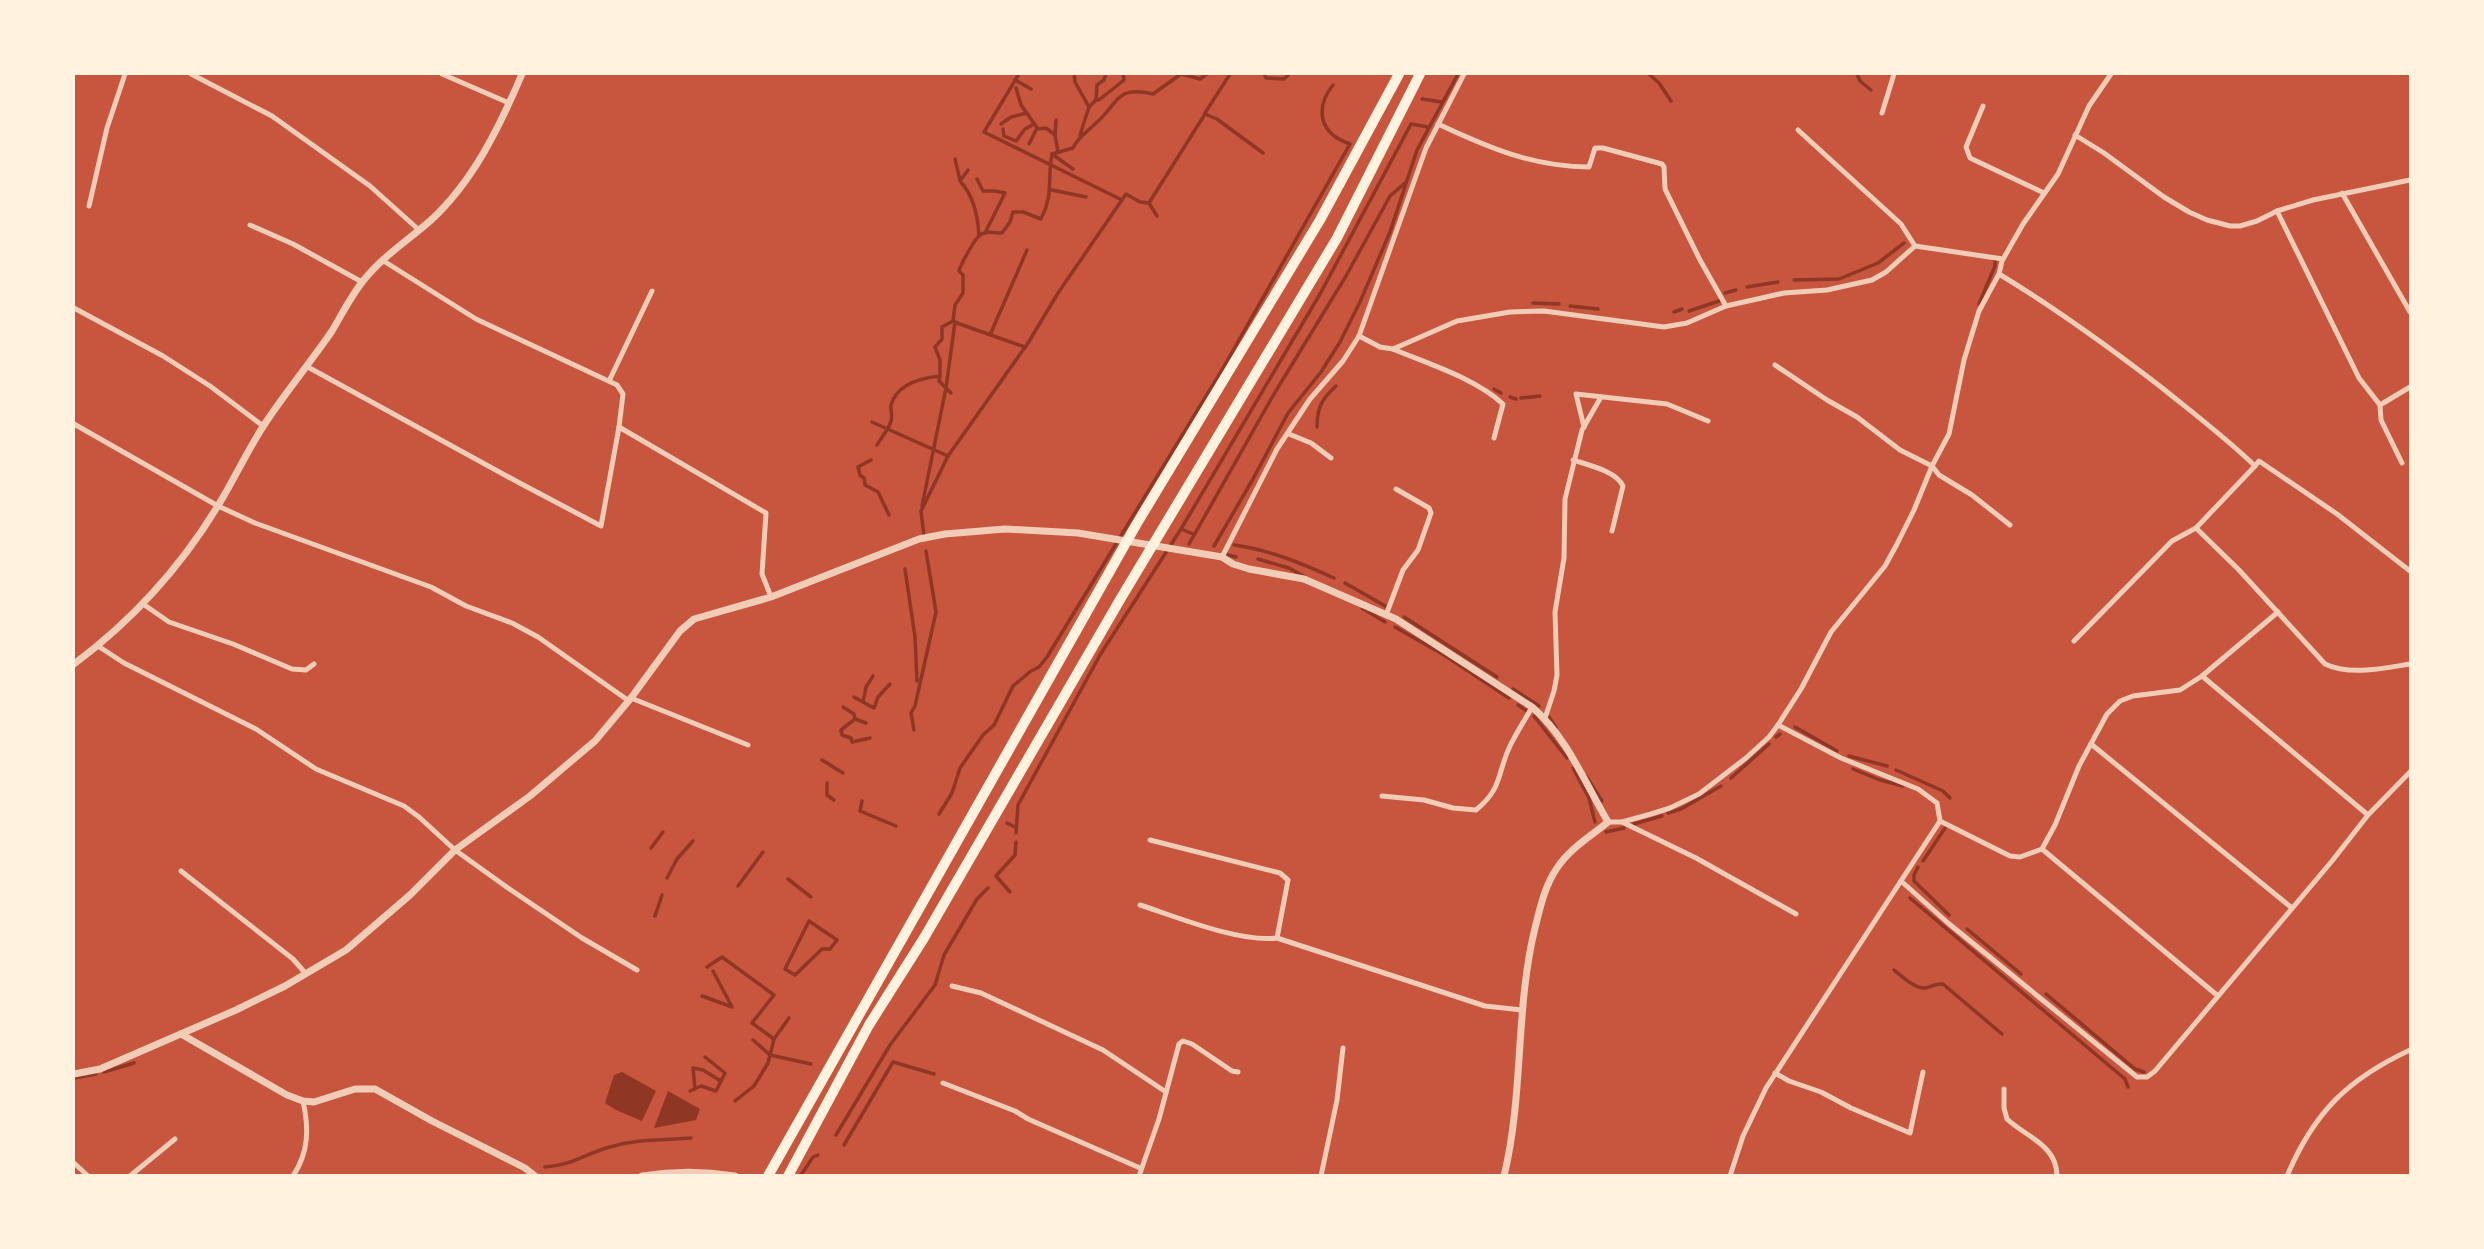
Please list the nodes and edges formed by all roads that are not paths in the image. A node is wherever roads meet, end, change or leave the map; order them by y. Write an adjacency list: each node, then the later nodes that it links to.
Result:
1 (125, 74): 19 (street)
2 (191, 74): 22 (street)
3 (442, 74): 10 (street)
4 (522, 74): 10 (street)
5 (1399, 74): 115 (highway)
6 (1420, 74): 116 (highway)
7 (1464, 74): 13 (street)
8 (1894, 74): 12 (street)
9 (2108, 75): 15 (street)
10 (509, 103): 22 (street)
11 (1983, 106): 17 (street)
12 (1882, 113)
13 (1438, 124): 29 (street); 32 (street)
14 (1798, 130): 23 (street)
15 (2075, 135): 17 (street); 20 (street)
16 (2410, 180): 18 (street)
17 (2044, 192): 24 (street)
18 (2342, 193): 20 (street); 31 (street)
19 (89, 206)
20 (2277, 211): 39 (street)
21 (250, 225): 27 (street)
22 (419, 230): 25 (street)
23 (1914, 246): 24 (street); 29 (street)
24 (2003, 259): 26 (street)
25 (382, 260): 27 (street); 36 (street)
26 (1999, 274): 50 (street); 51 (street)
27 (362, 282): 35 (street)
28 (652, 292): 36 (street)
29 (1726, 306): 33 (street)
30 (74, 308): 42 (street)
31 (2410, 312)
32 (1359, 336): 33 (street); 45 (street)
33 (1393, 349): 46 (street)
34 (1774, 365): 50 (street)
35 (306, 366): 42 (street); 43 (street)
36 (610, 379): 43 (street)
37 (2410, 387): 39 (street)
38 (1601, 397): 40 (street); 44 (street); 44 (street)
39 (2380, 405): 49 (street)
40 (1708, 421)
41 (74, 424): 53 (street)
42 (263, 426): 53 (street)
43 (619, 427): 59 (street)
44 (1584, 427): 48 (street)
45 (1289, 434): 47 (street); 57 (street)
46 (1494, 439)
47 (1331, 458)
48 (1573, 460): 56 (street); 71 (street)
49 (2402, 463)
50 (1932, 466): 54 (street); 72 (street)
51 (2255, 466): 55 (street); 58 (street)
52 (1396, 489): 62 (street)
53 (218, 506): 60 (street); 69 (street)
54 (2010, 525)
55 (2196, 528): 61 (street); 63 (street)
56 (1612, 531)
57 (1222, 557): 59 (street); 62 (street)
58 (2410, 571)
59 (771, 597): 69 (street)
60 (143, 604): 64 (street); 66 (street)
61 (2278, 612): 67 (street); 68 (street)
62 (1386, 615): 70 (street)
63 (2074, 641)
64 (98, 646): 65 (street); 83 (street)
65 (74, 664)
66 (314, 664)
67 (2410, 664)
68 (2202, 676): 73 (street); 77 (street)
69 (630, 700): 74 (street); 83 (street)
70 (1532, 707): 71 (street); 76 (street)
71 (1545, 718): 79 (street)
72 (1779, 725): 78 (street); 80 (street)
73 (2091, 744): 82 (street); 87 (street)
74 (748, 745)
75 (2410, 772): 77 (street)
76 (1382, 796)
77 (2368, 815): 87 (street)
78 (1940, 821): 82 (street); 85 (street)
79 (1608, 822): 80 (street); 94 (street)
80 (1622, 822): 88 (street)
81 (1150, 840): 89 (street)
82 (2042, 849): 93 (street)
83 (455, 850): 90 (street); 91 (street)
84 (181, 871): 91 (street)
85 (1901, 881): 93 (street); 100 (street)
86 (1140, 905): 89 (street)
87 (2292, 908): 93 (street)
88 (1796, 915)
89 (1277, 938): 94 (street)
90 (638, 970)
91 (306, 974): 95 (street)
92 (952, 986): 104 (street)
93 (2218, 996)
94 (1522, 1010): 118 (street)
95 (181, 1034): 101 (street); 105 (street)
96 (1343, 1048): 117 (street)
97 (2410, 1050): 121 (street)
98 (1238, 1072): 104 (street)
99 (1923, 1072): 100 (street)
100 (1775, 1073): 119 (street)
101 (74, 1074)
102 (943, 1083): 108 (street)
103 (2004, 1089): 120 (street)
104 (1166, 1092): 108 (street)
105 (303, 1101): 111 (street); 112 (street)
106 (175, 1139): 110 (street)
107 (74, 1163): 109 (street)
108 (1140, 1172)
109 (88, 1175)
110 (130, 1175)
111 (293, 1175)
112 (535, 1175)
113 (642, 1175): 114 (street)
114 (735, 1175)
115 (768, 1175)
116 (788, 1175)
117 (1321, 1175)
118 (1504, 1175)
119 (1730, 1175)
120 (2057, 1175)
121 (2287, 1175)

